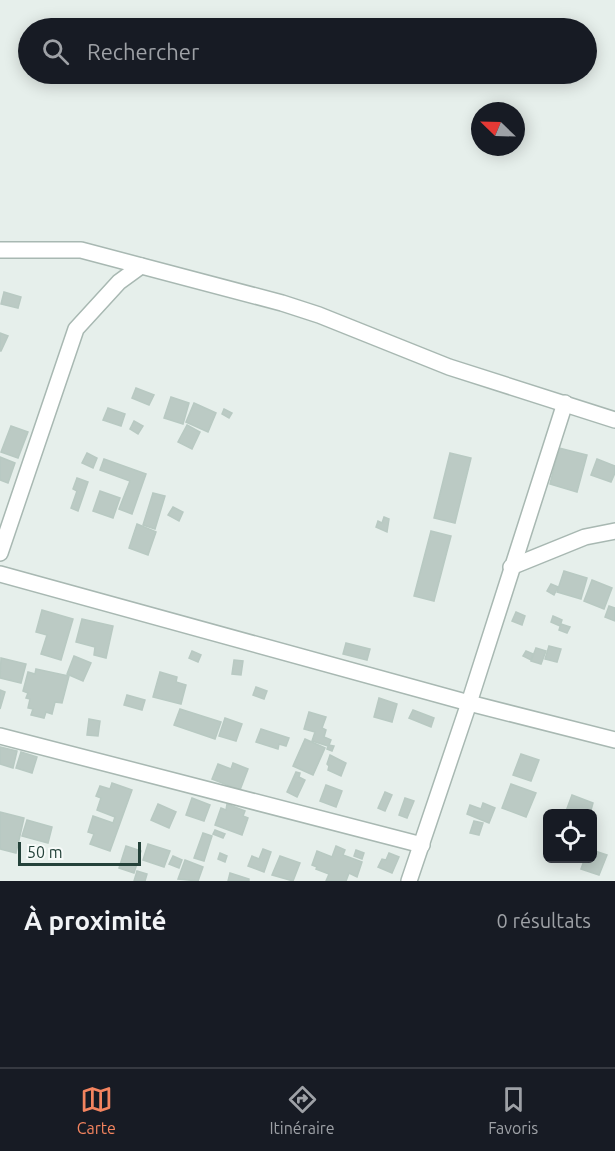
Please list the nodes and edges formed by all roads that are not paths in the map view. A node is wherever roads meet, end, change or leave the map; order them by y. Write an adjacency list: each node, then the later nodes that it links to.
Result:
1 (0, 250): 2 (street)
2 (141, 266): 3 (street); 6 (street)
3 (565, 403): 4 (street); 7 (street)
4 (615, 420)
5 (615, 531): 7 (street)
6 (0, 553)
7 (512, 567): 9 (street)
8 (0, 574): 9 (street)
9 (469, 703): 11 (street); 12 (street)
10 (0, 736): 12 (street)
11 (614, 737)
12 (422, 845): 13 (street)
13 (409, 881)

